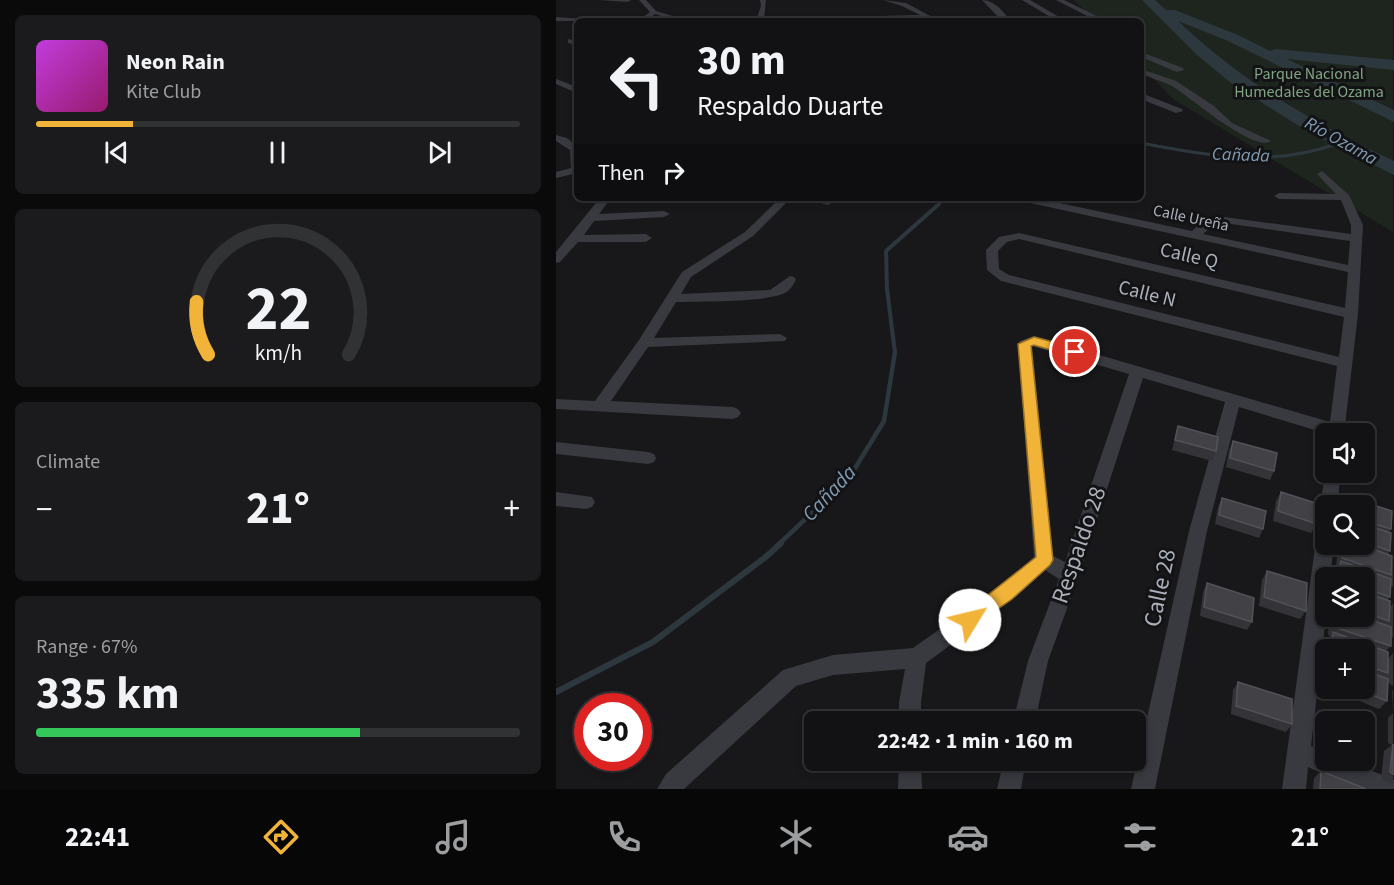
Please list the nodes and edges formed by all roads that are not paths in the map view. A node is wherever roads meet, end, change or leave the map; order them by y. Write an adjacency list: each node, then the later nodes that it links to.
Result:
1 (603, 0): 2 (street)
2 (628, 0)
3 (642, 0): 10 (street)
4 (763, 0): 15 (street)
5 (886, 0): 12 (street)
6 (985, 0): 18 (street)
7 (1026, 0): 19 (street)
8 (1059, 0): 9 (street)
9 (1081, 11): 20 (street); 21 (street)
10 (654, 12): 13 (street); 14 (street)
11 (842, 17): 16 (street)
12 (929, 17): 17 (street)
13 (646, 18)
14 (675, 18)
15 (762, 18)
16 (799, 18)
17 (913, 18)
18 (1004, 18)
19 (1056, 18)
20 (1061, 18)
21 (1096, 18)
22 (556, 20): 23 (street)
23 (574, 21)
24 (1144, 55): 25 (street)
25 (1162, 62): 26 (street); 28 (street)
26 (1144, 68)
27 (1144, 70): 34 (street)
28 (1180, 70)
29 (556, 81): 30 (street)
30 (574, 89)
31 (1144, 97): 32 (street)
32 (1179, 111)
33 (556, 138): 35 (street)
34 (1266, 141)
35 (574, 148)
36 (574, 171): 38 (street)
37 (1322, 174): 40 (street)
38 (556, 175)
39 (1279, 196): 40 (street)
40 (1345, 196): 53 (street)
41 (604, 201): 49 (street)
42 (785, 201): 58 (street)
43 (823, 201): 46 (street)
44 (1035, 201): 47 (street, Calle Ureña)
45 (1087, 201): 47 (street)
46 (828, 202)
47 (1080, 211): 51 (street, Calle Ureña)
48 (664, 214): 49 (street)
49 (591, 218): 54 (street)
50 (1019, 236): 59 (street, Calle Q); 62 (street, Calle N)
51 (1194, 236): 53 (street); 56 (street, Calle Ureña)
52 (646, 238): 54 (street)
53 (1357, 238): 56 (street)
54 (575, 240): 55 (street)
55 (556, 259)
56 (1354, 270): 59 (street)
57 (790, 280): 58 (street)
58 (672, 298): 61 (street)
59 (1351, 314): 62 (street)
60 (780, 338): 61 (street)
61 (644, 343): 66 (street)
62 (1344, 363): 68 (street)
63 (1138, 370): 64 (street); 75 (street); 76 (street, Respaldo 28)
64 (1233, 399): 69 (street); 86 (street, Calle 28)
65 (556, 404): 66 (street)
66 (600, 405): 67 (street)
67 (733, 413)
68 (1338, 423)
69 (1315, 425)
70 (559, 452): 71 (street)
71 (648, 458)
72 (556, 499): 73 (street)
73 (586, 502)
74 (1323, 555): 80 (street)
75 (1044, 560): 76 (street); 77 (street)
76 (1070, 575): 79 (street, Respaldo 28)
77 (917, 658): 78 (street); 83 (street)
78 (910, 711)
79 (1027, 711)
80 (1299, 752): 87 (street); 88 (street)
81 (910, 771): 84 (street)
82 (1013, 771): 85 (street)
83 (669, 789)
84 (910, 789)
85 (1009, 789)
86 (1143, 789)
87 (1294, 789)
88 (1387, 789)

